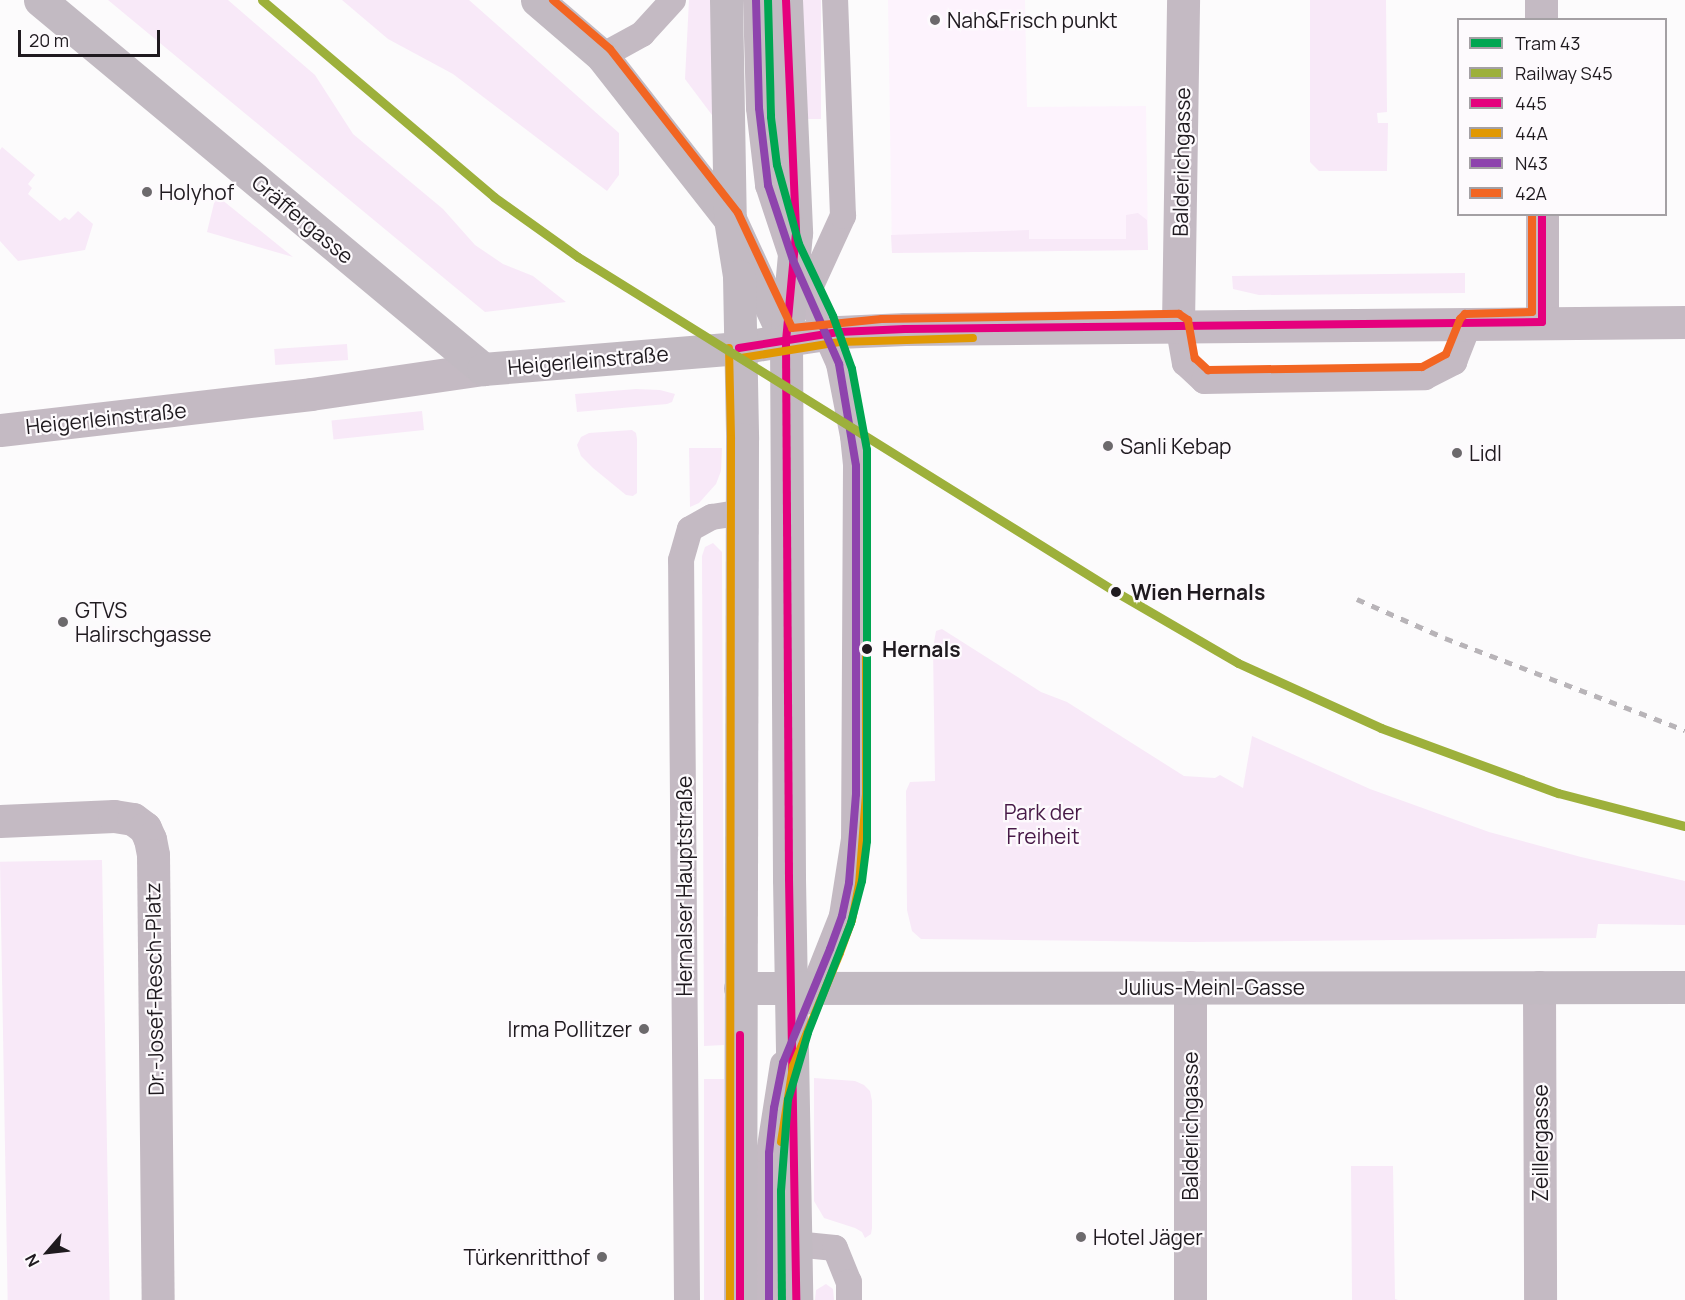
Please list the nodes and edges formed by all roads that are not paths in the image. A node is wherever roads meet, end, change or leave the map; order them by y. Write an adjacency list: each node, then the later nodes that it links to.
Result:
1 (40, 0): 23 (main road, Gräffergasse)
2 (537, 0): 11 (main road)
3 (673, 0): 11 (lane)
4 (726, 0): 13 (main road)
5 (756, 0): 14 (lane)
6 (786, 0): 14 (main road)
7 (835, 0): 15 (lane)
8 (1183, 0): 18 (street, Balderichgasse)
9 (1541, 0): 10 (street)
10 (1541, 18)
11 (603, 56): 13 (main road)
12 (1542, 216): 16 (street)
13 (730, 219): 21 (main road); 22 (main road)
14 (793, 260): 15 (lane); 21 (main road)
15 (808, 292): 20 (lane); 21 (lane)
16 (1542, 322): 17 (street, Heigerleinstraße); 19 (street, Heigerleinstraße)
17 (1685, 322)
18 (1178, 324): 19 (street, Heigerleinstraße); 19 (lane); 20 (street, Heigerleinstraße)
19 (1469, 324)
20 (827, 334): 21 (street, Heigerleinstraße); 31 (lane)
21 (786, 340): 22 (main road, Heigerleinstraße); 31 (main road)
22 (739, 348): 23 (main road, Heigerleinstraße); 25 (main road)
23 (483, 369): 24 (street, Heigerleinstraße)
24 (0, 430)
25 (742, 512): 30 (main road); 35 (lane, Hernalser Hauptstraße)
26 (0, 821): 34 (street, Dr.-Josef-Resch-Platz)
27 (1190, 987): 28 (main road, Julius-Meinl-Gasse); 31 (main road, Julius-Meinl-Gasse); 40 (street, Balderichgasse)
28 (1539, 987): 29 (main road, Julius-Meinl-Gasse); 41 (street, Zeillergasse)
29 (1685, 987)
30 (740, 988): 31 (main road, Julius-Meinl-Gasse); 36 (main road)
31 (803, 988): 32 (main road)
32 (792, 1040): 33 (main road); 37 (lane)
33 (795, 1244): 38 (main road); 39 (lane)
34 (158, 1300)
35 (687, 1300)
36 (740, 1300)
37 (769, 1300)
38 (796, 1300)
39 (849, 1300)
40 (1190, 1300)
41 (1540, 1300)

